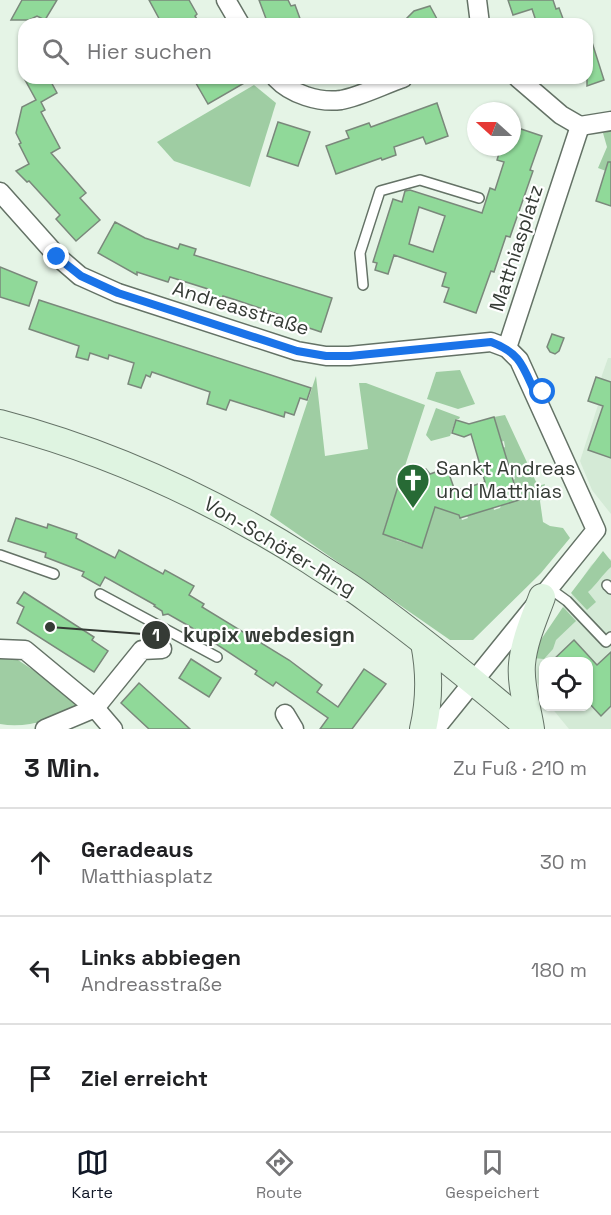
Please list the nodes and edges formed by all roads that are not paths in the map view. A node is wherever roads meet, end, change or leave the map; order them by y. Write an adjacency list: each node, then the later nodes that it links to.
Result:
1 (226, 0): 3 (street)
2 (477, 0): 4 (street)
3 (236, 18)
4 (479, 18)
5 (284, 84): 6 (street)
6 (387, 84)
7 (525, 84): 9 (street)
8 (611, 121): 9 (street)
9 (580, 126): 13 (street, Matthiasplatz)
10 (0, 192): 13 (street, Andreasstraße)
11 (479, 198): 12 (lane)
12 (363, 285)
13 (507, 348): 15 (street)
14 (0, 423): 22 (main road, Von-Schöfer-Ring)
15 (603, 532): 18 (street)
16 (0, 555): 17 (lane)
17 (54, 574)
18 (545, 593): 21 (lane); 26 (street); 32 (main road)
19 (100, 594): 20 (lane)
20 (174, 633): 24 (lane); 25 (lane)
21 (611, 637)
22 (424, 643): 26 (main road, Von-Schöfer-Ring); 30 (main road)
23 (0, 649): 27 (street)
24 (162, 649): 27 (street)
25 (217, 657)
26 (473, 682): 31 (street); 32 (main road, Von-Schöfer-Ring)
27 (95, 708): 28 (street); 29 (street)
28 (45, 729)
29 (113, 729)
30 (423, 729)
31 (435, 729)
32 (530, 729)

